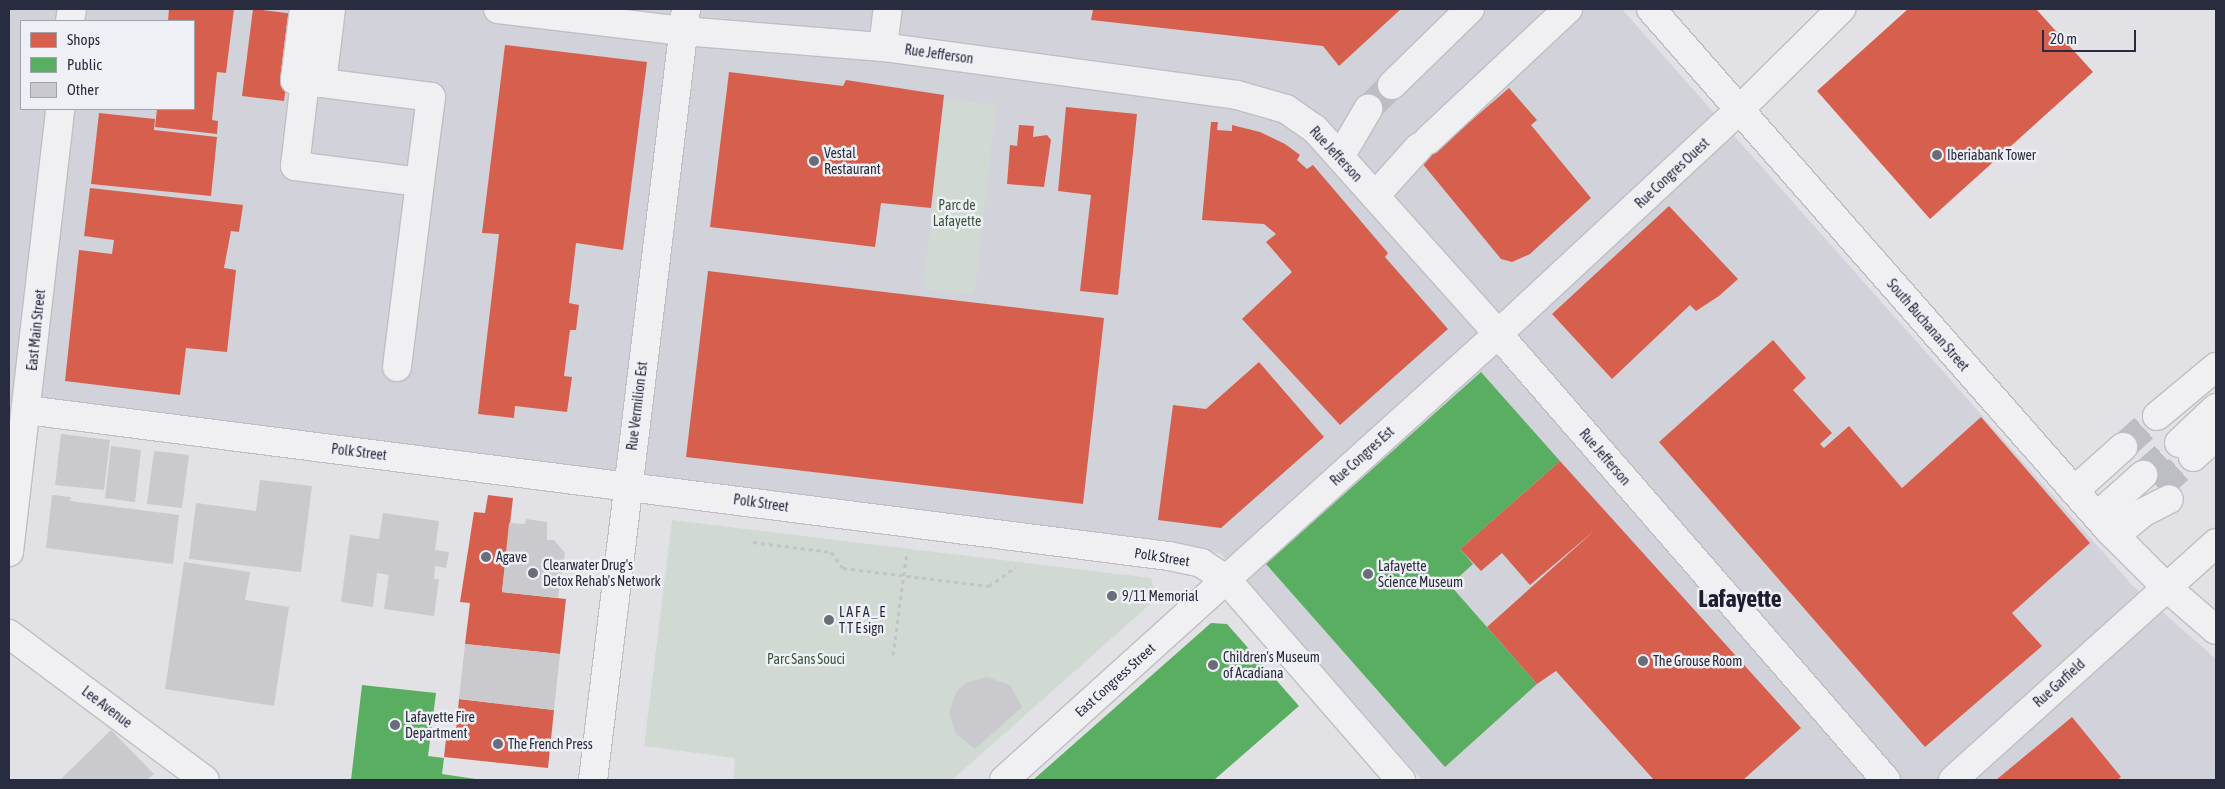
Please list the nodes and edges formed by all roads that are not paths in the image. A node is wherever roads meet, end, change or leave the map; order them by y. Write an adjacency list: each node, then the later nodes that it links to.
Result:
1 (304, 9): 11 (street)
2 (331, 9): 11 (street)
3 (498, 9): 9 (street, Rue Jefferson)
4 (888, 9): 10 (street)
5 (1470, 9): 12 (street)
6 (1568, 9): 18 (street)
7 (1651, 9): 15 (street, South Buchanan Street)
8 (1841, 9): 15 (street, Rue Congres Ouest)
9 (684, 20): 10 (street, Rue Jefferson); 27 (street, Rue Vermilion Est)
10 (883, 47): 16 (street, Rue Jefferson)
11 (313, 82): 17 (street); 17 (street)
12 (1392, 84)
13 (1368, 108): 16 (street)
14 (60, 110): 24 (street, East Main Street)
15 (1739, 110): 19 (street, Rue Congres Ouest); 28 (street, South Buchanan Street)
16 (1340, 157): 18 (street, Rue Jefferson)
17 (420, 182): 20 (street)
18 (1376, 196): 19 (street, Rue Jefferson)
19 (1498, 334): 31 (street, Rue Congres Est); 39 (street, Rue Jefferson)
20 (397, 367)
21 (2216, 367): 26 (street)
22 (2216, 386): 26 (street)
23 (2216, 408): 26 (street)
24 (27, 410): 27 (street, Polk Street); 30 (street, East Main Street)
25 (2216, 436): 26 (street)
26 (2186, 446)
27 (628, 486): 31 (street, Polk Street); 36 (street, Rue Vermilion Est)
28 (2097, 516): 28 (street); 32 (street, South Buchanan Street)
29 (2216, 543): 32 (street, Rue Garfield)
30 (9, 552)
31 (1226, 579): 37 (street, East Congress Street); 38 (street, Polk Street)
32 (2165, 586): 33 (street, South Buchanan Street); 40 (street, Rue Garfield)
33 (2216, 630)
34 (9, 634): 35 (street, Lee Avenue)
35 (205, 780)
36 (593, 780)
37 (1004, 780)
38 (1401, 780)
39 (1886, 780)
40 (1953, 780)

